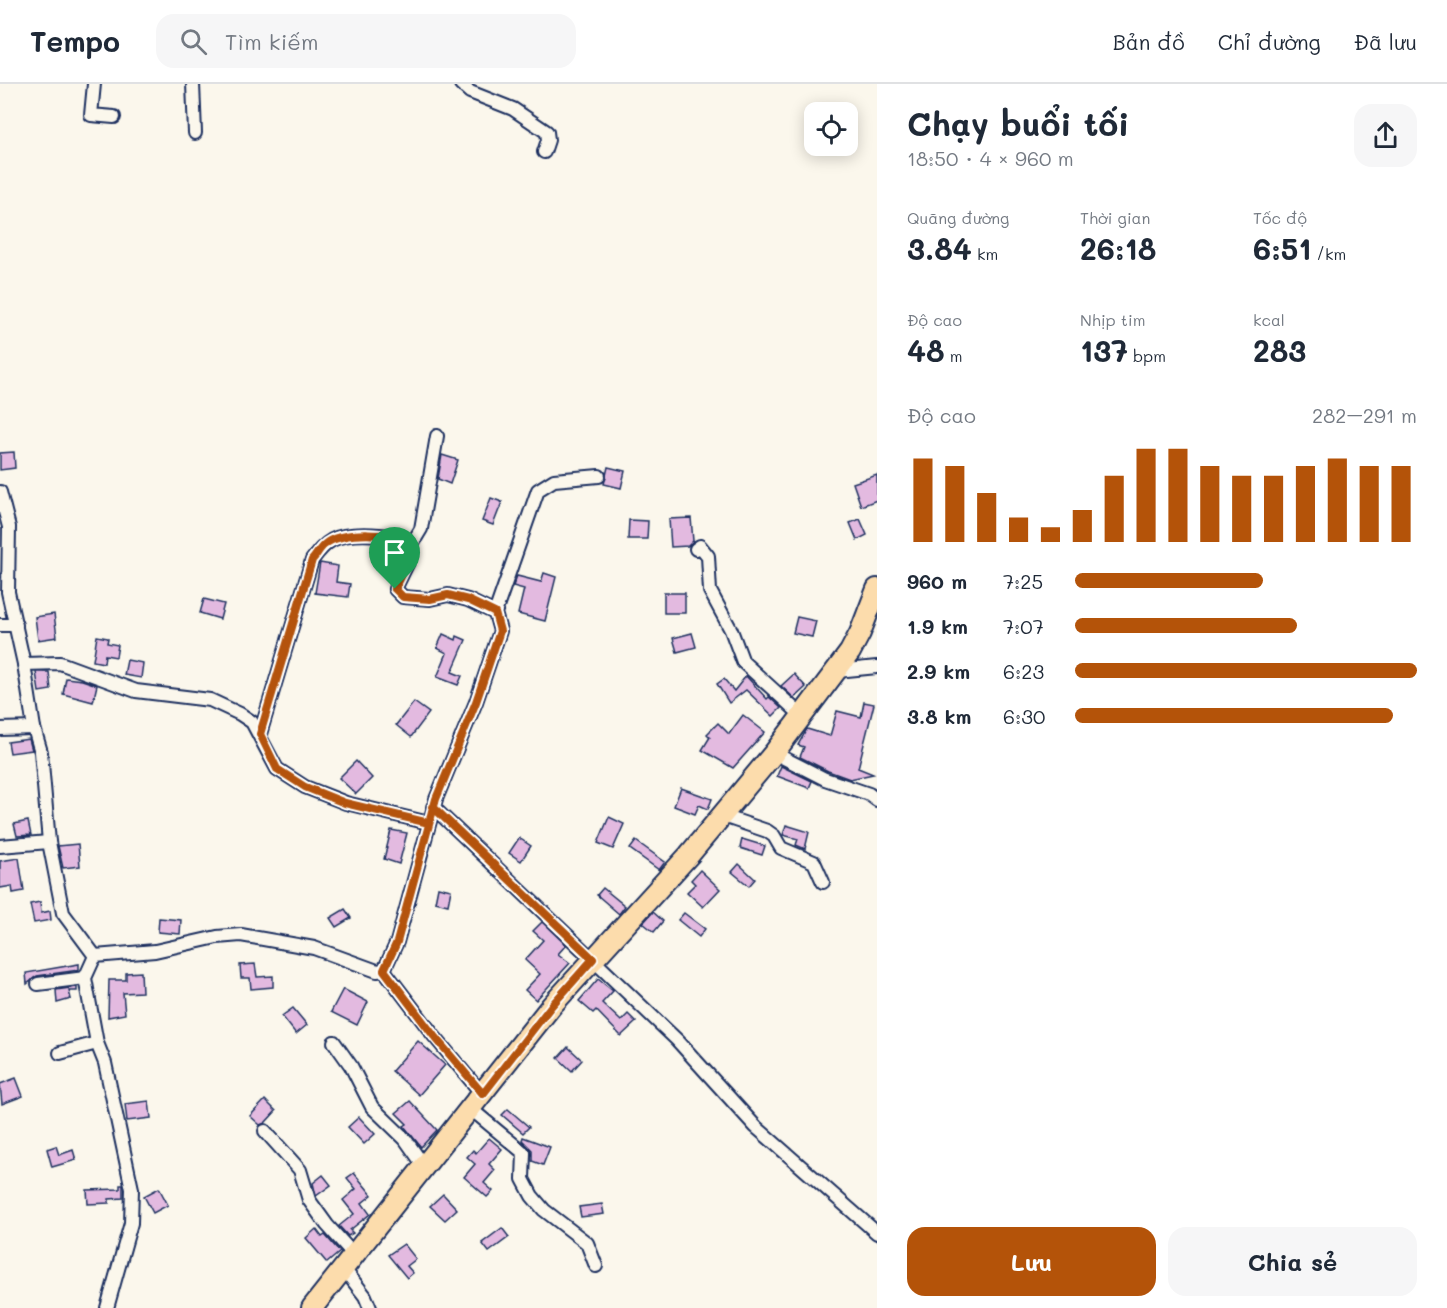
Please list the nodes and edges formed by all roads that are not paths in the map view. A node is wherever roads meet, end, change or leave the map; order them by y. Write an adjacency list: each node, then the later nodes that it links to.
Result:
1 (94, 84): 4 (street)
2 (192, 84): 5 (street)
3 (461, 84): 6 (street)
4 (114, 117)
5 (195, 133)
6 (544, 152)
7 (437, 436): 10 (street)
8 (599, 476): 13 (street)
9 (0, 492): 15 (street)
10 (412, 544): 13 (street); 22 (street)
11 (696, 549): 19 (street)
12 (877, 589): 18 (main road)
13 (495, 613): 25 (street)
14 (0, 625): 15 (street)
15 (16, 625): 16 (street)
16 (24, 664): 20 (street); 22 (street)
17 (877, 667): 18 (street)
18 (837, 671): 19 (main road)
19 (801, 715): 23 (main road)
20 (34, 728): 21 (street); 28 (street)
21 (0, 729)
22 (260, 734): 27 (street)
23 (774, 753): 24 (street); 26 (main road)
24 (877, 800)
25 (433, 807): 27 (street); 32 (street)
26 (723, 816): 30 (street); 32 (main road)
27 (429, 823): 33 (street)
28 (49, 842): 29 (street); 31 (street)
29 (0, 846)
30 (823, 882)
31 (95, 956): 33 (street); 34 (street)
32 (593, 959): 39 (main road); 42 (street)
33 (384, 970): 39 (street)
34 (85, 978): 35 (street); 37 (street)
35 (38, 984)
36 (334, 1042): 41 (street)
37 (97, 1043): 38 (street); 45 (street)
38 (60, 1053)
39 (477, 1102): 41 (main road); 44 (street)
40 (265, 1131): 43 (street)
41 (424, 1166): 43 (main road)
42 (877, 1233)
43 (350, 1262): 46 (main road); 47 (street)
44 (596, 1266)
45 (107, 1308)
46 (312, 1308)
47 (370, 1308)

